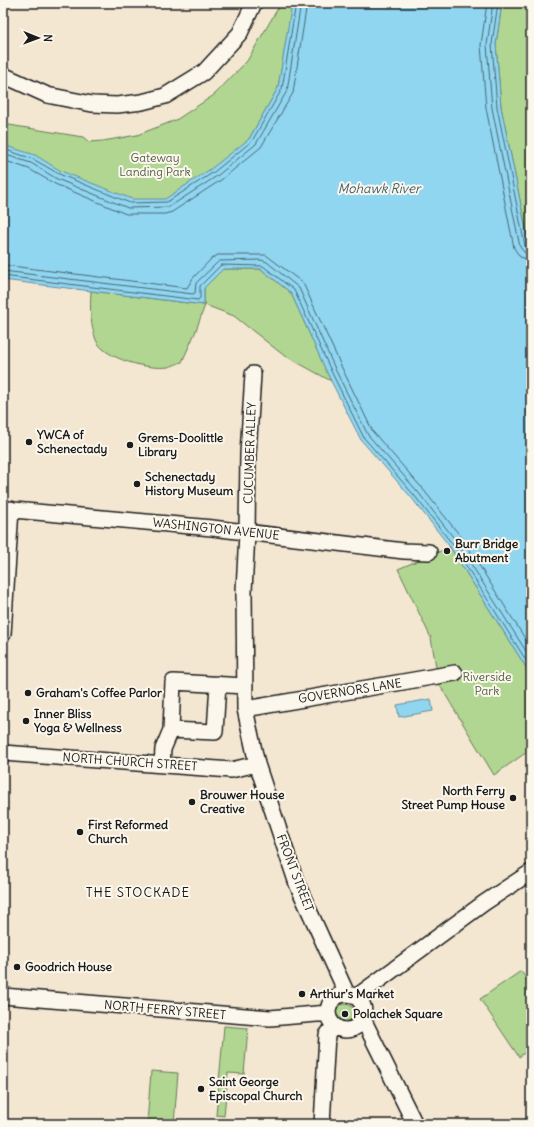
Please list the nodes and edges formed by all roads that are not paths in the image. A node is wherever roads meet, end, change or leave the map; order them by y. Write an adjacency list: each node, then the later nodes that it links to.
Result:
1 (254, 3): 2 (street)
2 (3, 75)
3 (253, 374): 5 (street, CUCUMBER ALLEY)
4 (7, 509): 5 (street, WASHINGTON AVENUE); 7 (street)
5 (247, 533): 6 (street, WASHINGTON AVENUE); 11 (street, FRONT STREET)
6 (428, 552)
7 (4, 605): 8 (street)
8 (3, 634)
9 (455, 673): 12 (street, GOVERNORS LANE)
10 (218, 684): 11 (street); 13 (street); 13 (street)
11 (245, 686): 12 (street, FRONT STREET)
12 (245, 709): 15 (street, FRONT STREET)
13 (171, 730): 16 (street)
14 (3, 753): 16 (street, NORTH CHURCH STREET)
15 (257, 764): 16 (street, NORTH CHURCH STREET); 19 (street, FRONT STREET)
16 (162, 765)
17 (531, 872): 19 (street)
18 (3, 996): 21 (street, NORTH FERRY STREET)
19 (352, 996): 20 (street, FRONT STREET); 21 (street)
20 (363, 1019): 21 (street); 23 (street, FRONT STREET)
21 (331, 1020): 22 (street)
22 (322, 1124)
23 (415, 1124)

